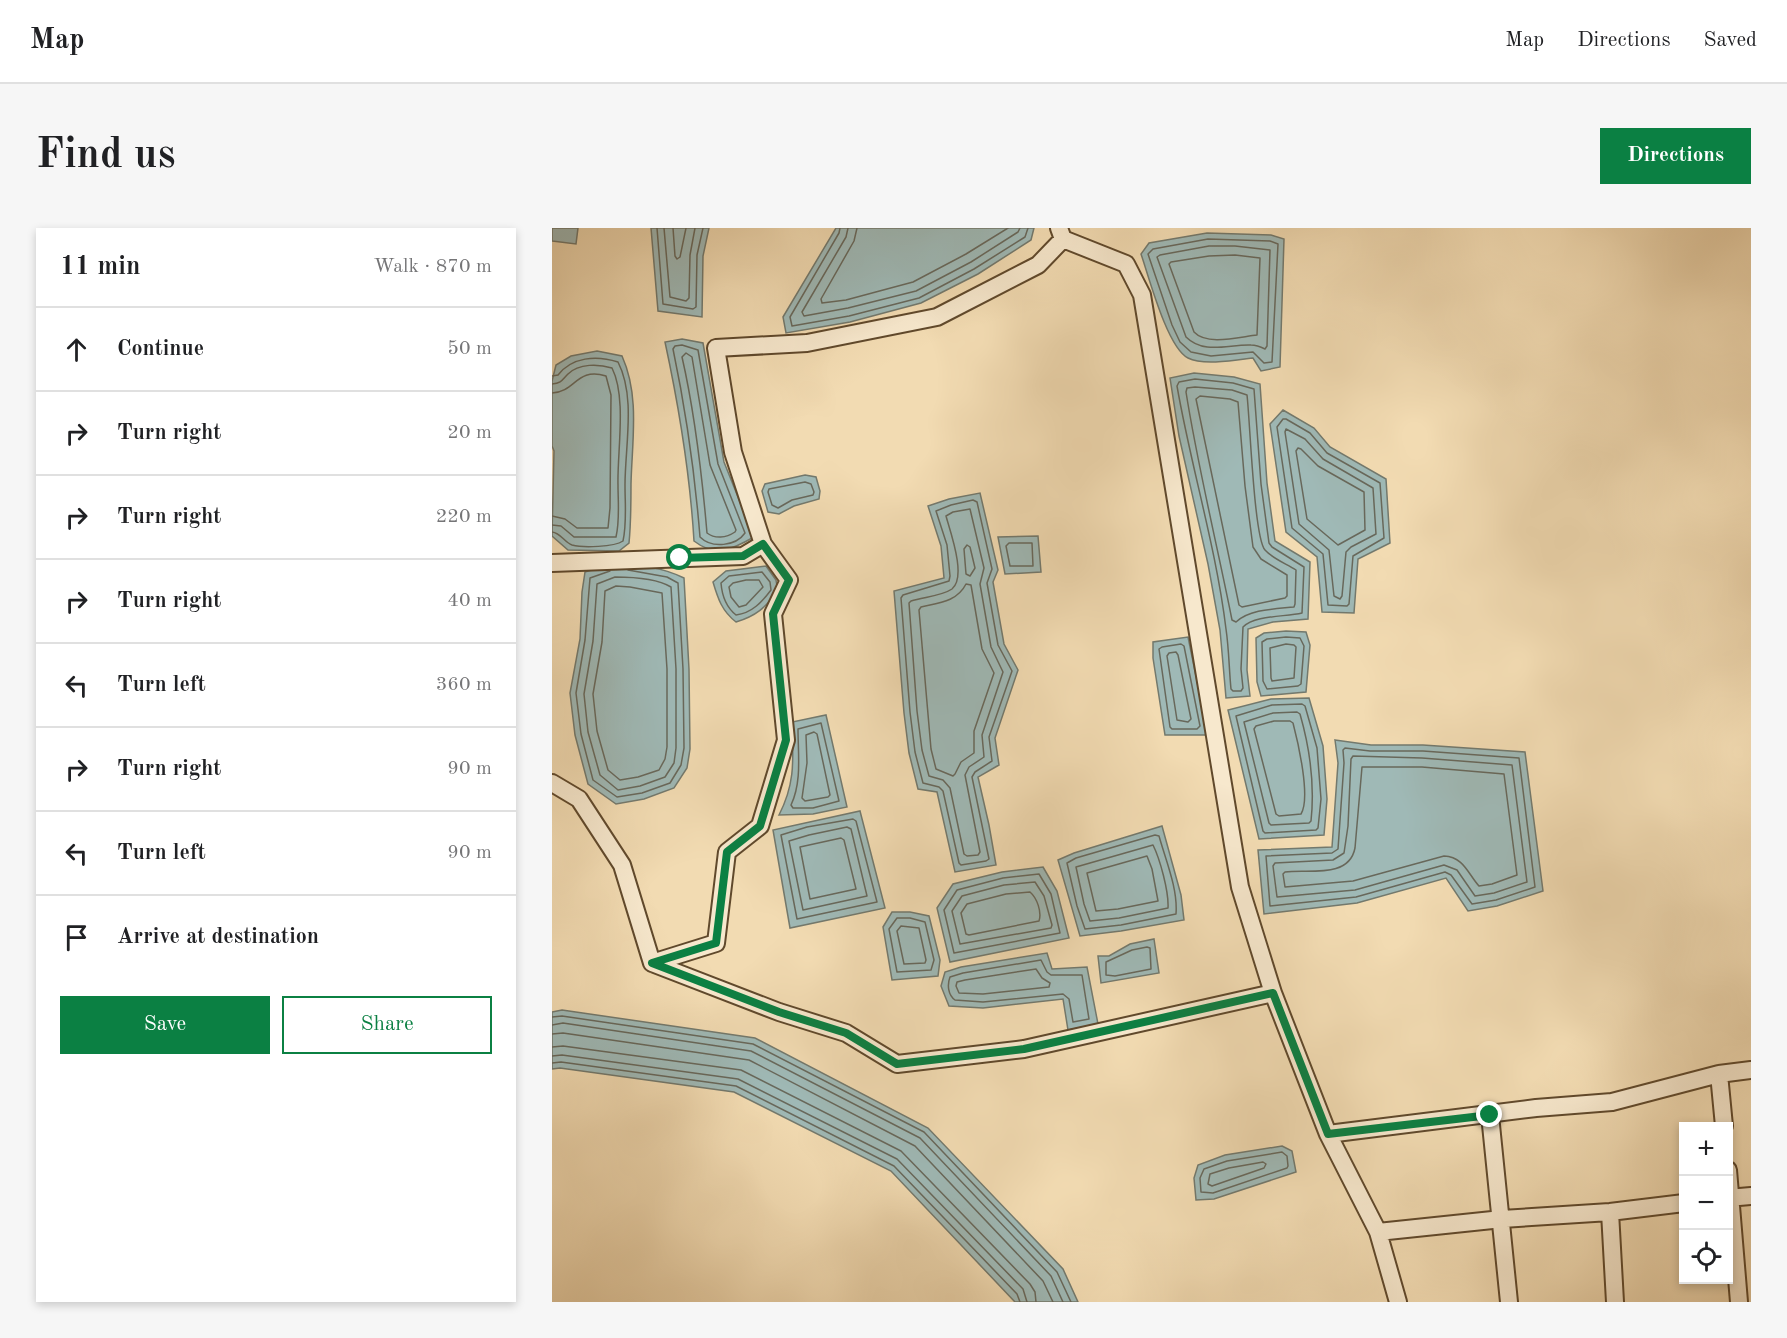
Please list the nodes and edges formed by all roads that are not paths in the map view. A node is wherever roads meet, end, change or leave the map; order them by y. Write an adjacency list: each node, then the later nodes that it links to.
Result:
1 (1061, 234): 2 (street); 6 (street)
2 (763, 544): 3 (street); 5 (street)
3 (552, 563)
4 (552, 783): 5 (street)
5 (652, 963): 6 (street)
6 (1273, 993): 11 (street)
7 (1751, 1070): 8 (street)
8 (1719, 1074): 9 (street); 10 (street)
9 (1490, 1115): 11 (street); 16 (street)
10 (1724, 1122)
11 (1328, 1134): 18 (street)
12 (1751, 1196): 13 (street)
13 (1733, 1198)
14 (1679, 1203): 15 (street)
15 (1610, 1212): 16 (street); 21 (street)
16 (1502, 1219): 18 (street); 20 (street)
17 (1732, 1230): 22 (street)
18 (1378, 1232): 19 (street)
19 (1398, 1302)
20 (1509, 1302)
21 (1615, 1302)
22 (1739, 1302)

